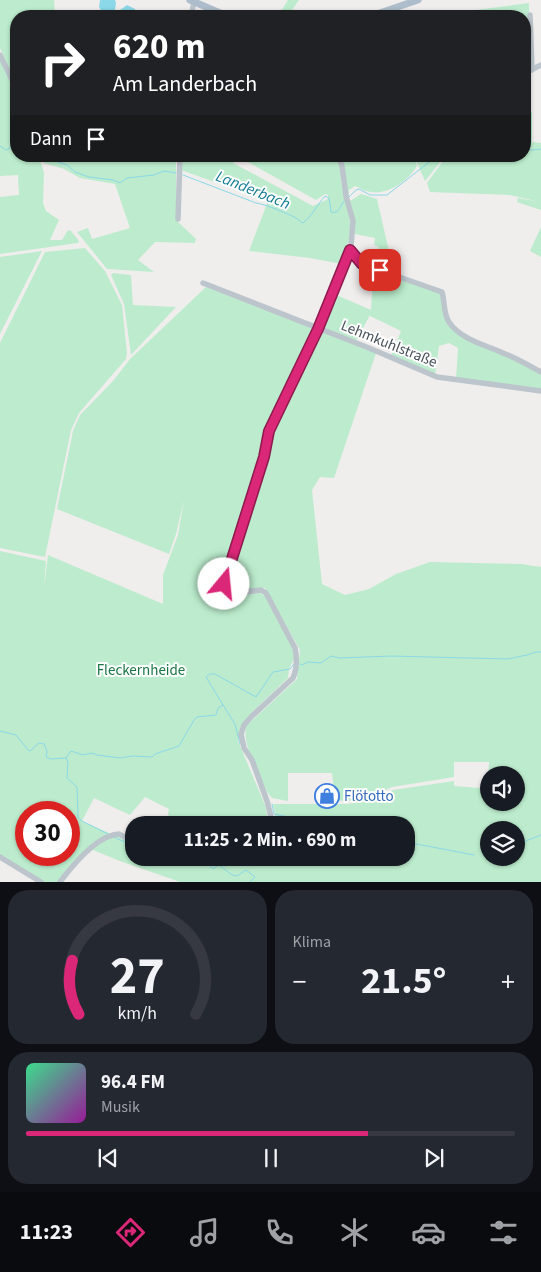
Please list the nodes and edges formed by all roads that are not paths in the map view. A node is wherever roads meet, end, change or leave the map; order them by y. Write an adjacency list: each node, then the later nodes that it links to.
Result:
1 (418, 0): 4 (main road)
2 (192, 1): 3 (main road)
3 (213, 10)
4 (389, 10)
5 (531, 42): 8 (street)
6 (0, 55): 9 (street)
7 (541, 65): 8 (street)
8 (532, 70)
9 (10, 76)
10 (180, 162): 12 (street)
11 (340, 162): 13 (street, Lehmkuhlstraße)
12 (178, 219)
13 (350, 250): 15 (street, Lehmkuhlstraße); 16 (street)
14 (203, 283): 15 (street, Lehmkuhlstraße)
15 (318, 329): 17 (street, Lehmkuhlstraße); 18 (street, Lehmkuhlstraße)
16 (541, 372)
17 (541, 391)
18 (271, 816)
19 (125, 837): 22 (street)
20 (0, 858): 21 (street)
21 (40, 882)
22 (60, 882)

